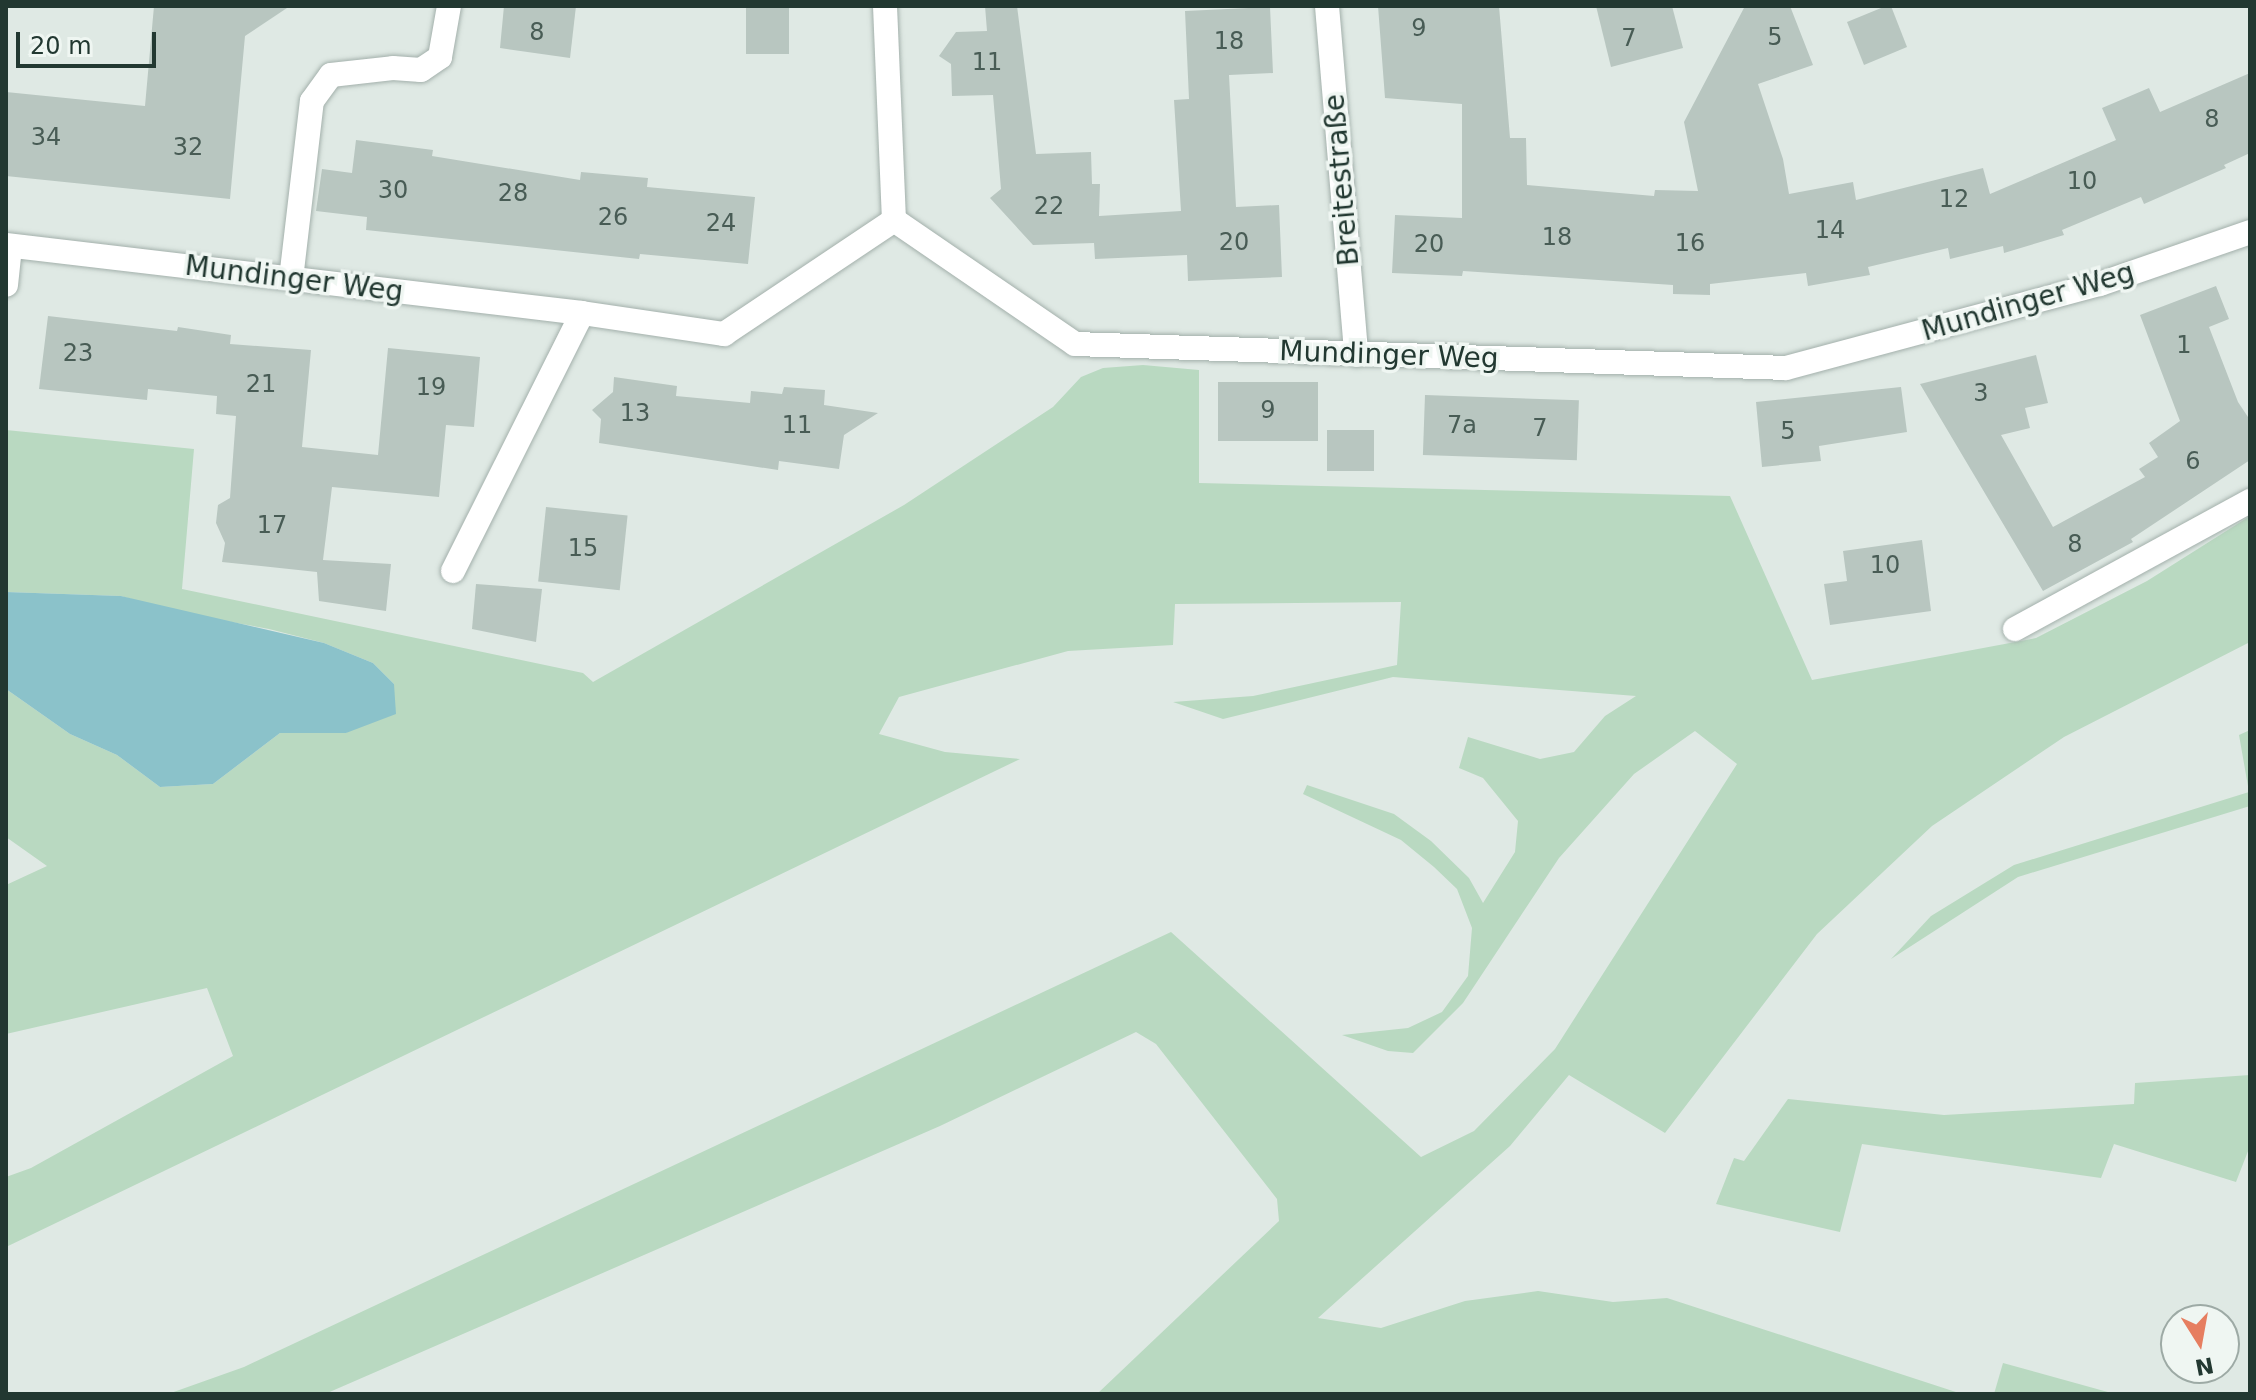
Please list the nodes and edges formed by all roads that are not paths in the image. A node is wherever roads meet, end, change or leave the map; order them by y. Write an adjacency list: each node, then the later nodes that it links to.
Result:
1 (449, 6): 7 (street)
2 (885, 6): 4 (street)
3 (1327, 6): 10 (street, Breitestraße)
4 (894, 220): 9 (street, Mundinger Weg); 10 (street, Mundinger Weg)
5 (2250, 232): 10 (street, Mundinger Weg)
6 (8, 245): 7 (street, Mundinger Weg); 8 (street)
7 (291, 279): 9 (street, Mundinger Weg)
8 (6, 285)
9 (582, 313): 12 (street)
10 (1356, 355)
11 (2250, 501): 13 (street)
12 (453, 571)
13 (2015, 629)

